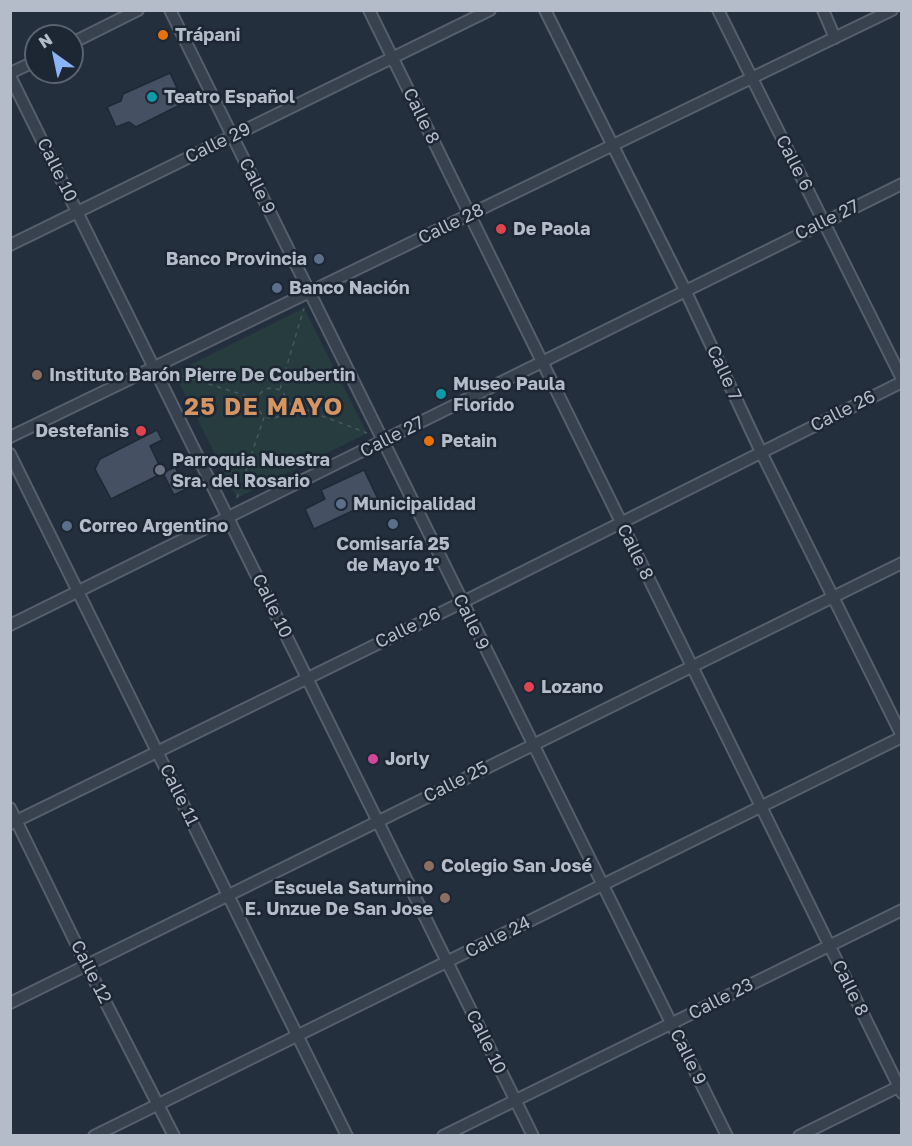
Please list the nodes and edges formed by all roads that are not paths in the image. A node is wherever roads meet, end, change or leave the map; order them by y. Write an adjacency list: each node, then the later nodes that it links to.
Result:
1 (138, 10): 9 (street)
2 (170, 10): 15 (street, Calle 9)
3 (369, 10): 11 (street, Calle 8)
4 (490, 10): 11 (street, Calle 29)
5 (545, 10): 16 (street, Calle 7)
6 (718, 10): 14 (street, Calle 6)
7 (823, 10): 10 (street)
8 (892, 10): 10 (street, Calle 28)
9 (84, 37)
10 (835, 38): 14 (street, Calle 28)
11 (393, 58): 15 (street, Calle 29); 19 (street, Calle 8)
12 (24, 67): 13 (street)
13 (10, 75): 18 (street, Calle 10)
14 (752, 79): 16 (street, Calle 28); 20 (street, Calle 6)
15 (232, 136): 18 (street, Calle 29); 23 (street, Calle 9)
16 (612, 147): 19 (street, Calle 28); 22 (street, Calle 7)
17 (902, 184): 20 (street, Calle 27)
18 (77, 212): 21 (street, Calle 29); 25 (street, Calle 10)
19 (469, 216): 23 (street, Calle 28); 24 (street, Calle 8)
20 (824, 221): 22 (street, Calle 27); 26 (street, Calle 6)
21 (10, 245)
22 (686, 291): 24 (street, Calle 27); 29 (street, Calle 7)
23 (309, 292): 25 (street, Calle 28); 28 (street, Calle 9)
24 (540, 362): 28 (street, Calle 27); 32 (street, Calle 8)
25 (153, 369): 27 (street, Calle 28); 31 (street, Calle 10)
26 (902, 380): 29 (street, Calle 26)
27 (10, 437)
28 (383, 442): 31 (street, Calle 27); 36 (street, Calle 9)
29 (761, 452): 32 (street, Calle 26); 35 (street, Calle 7)
30 (10, 454): 34 (street, Calle 11)
31 (228, 518): 34 (street, Calle 27); 39 (street, Calle 10)
32 (620, 523): 36 (street, Calle 26); 38 (street, Calle 8)
33 (902, 563): 35 (street, Calle 25)
34 (78, 592): 37 (street, Calle 27); 42 (street, Calle 11)
35 (833, 597): 38 (street, Calle 25); 40 (street, Calle 7)
36 (462, 603): 39 (street, Calle 26); 41 (street, Calle 9)
37 (10, 626)
38 (691, 666): 41 (street, Calle 25); 43 (street, Calle 8)
39 (307, 678): 42 (street, Calle 26); 45 (street, Calle 10)
40 (902, 736): 43 (street, Calle 24)
41 (532, 744): 45 (street, Calle 25); 47 (street, Calle 9)
42 (158, 753): 46 (street, Calle 26); 48 (street, Calle 11)
43 (760, 806): 47 (street, Calle 24); 50 (street, Calle 8)
44 (10, 808): 46 (street, Calle 12)
45 (378, 821): 48 (street, Calle 25); 51 (street, Calle 10)
46 (14, 823): 52 (street, Calle 12)
47 (602, 884): 51 (street, Calle 24); 54 (street, Calle 9)
48 (229, 895): 52 (street, Calle 25); 55 (street, Calle 11)
49 (902, 910): 50 (street, Calle 23)
50 (829, 945): 54 (street, Calle 23); 56 (street, Calle 8)
51 (447, 962): 55 (street, Calle 24); 57 (street, Calle 10)
52 (87, 966): 53 (street, Calle 25); 58 (street, Calle 12)
53 (10, 1004)
54 (672, 1024): 57 (street, Calle 23); 64 (street, Calle 9)
55 (298, 1036): 58 (street, Calle 24); 61 (street, Calle 11)
56 (900, 1088): 65 (street)
57 (515, 1100): 62 (street, Calle 23); 63 (street, Calle 10)
58 (159, 1104): 59 (street, Calle 24); 60 (street, Calle 12)
59 (94, 1136)
60 (174, 1136)
61 (347, 1136)
62 (443, 1136)
63 (533, 1136)
64 (727, 1136)
65 (799, 1136)

